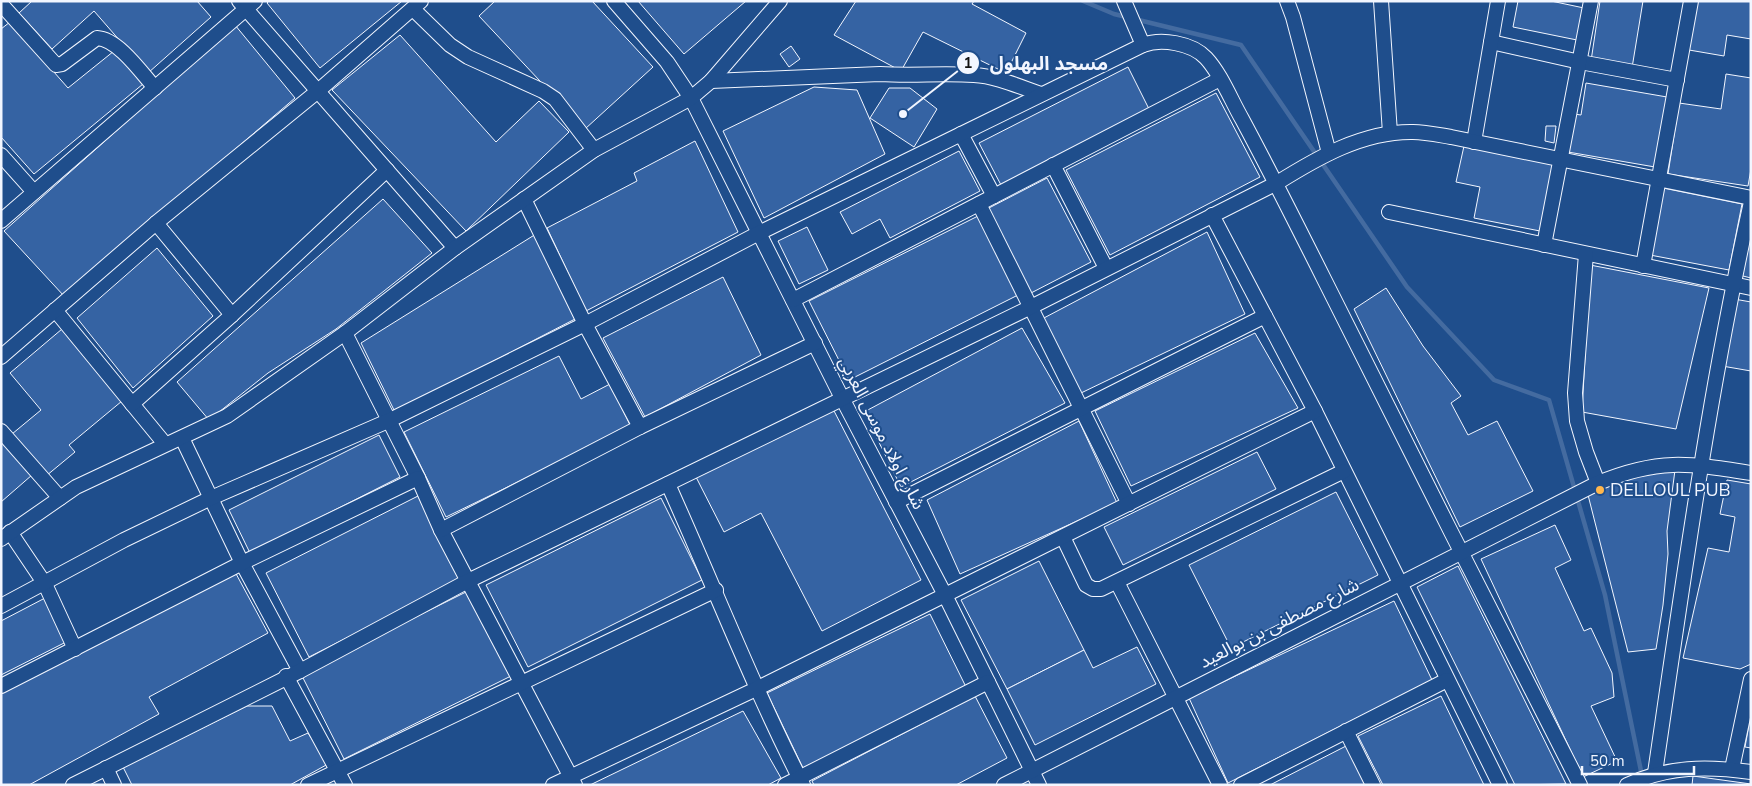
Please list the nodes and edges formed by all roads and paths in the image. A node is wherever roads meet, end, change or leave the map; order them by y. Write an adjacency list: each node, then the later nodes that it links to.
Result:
1 (614, 1): 21 (street, شارع اولاد موسى العربي)
2 (1124, 1): 13 (street)
3 (1287, 1): 26 (street)
4 (1381, 1): 22 (street)
5 (1498, 1): 12 (street)
6 (1591, 1): 14 (street)
7 (1691, 1): 16 (street)
8 (1, 2): 18 (street)
9 (778, 2): 17 (street)
10 (247, 4): 18 (street); 19 (street)
11 (417, 5): 19 (street); 25 (street)
12 (1491, 42): 14 (street); 24 (street)
13 (1144, 45): 15 (street); 20 (street)
14 (1580, 62): 16 (street); 28 (street)
15 (1220, 79): 29 (street); 32 (street)
16 (1677, 80): 31 (street)
17 (711, 81): 20 (street); 21 (street)
18 (155, 88): 33 (street)
19 (318, 91): 30 (street); 42 (street)
20 (1041, 94): 23 (street)
21 (691, 98): 25 (street); 43 (street, شارع اولاد موسى العربي)
22 (1390, 133): 24 (street); 26 (street)
23 (961, 134): 34 (street); 43 (street)
24 (1474, 142): 28 (street)
25 (594, 150): 36 (street)
26 (1329, 153): 32 (street)
27 (1, 155): 33 (street)
28 (1561, 159): 31 (street); 44 (street)
29 (1054, 165): 34 (street); 48 (street)
30 (387, 170): 45 (street); 54 (street)
31 (1659, 179): 35 (street); 47 (street)
32 (1276, 183): 40 (street); 82 (street)
33 (34, 192): 41 (street)
34 (994, 196): 38 (street)
35 (1751, 198)
36 (524, 199): 45 (street); 56 (street)
37 (1751, 202): 49 (street)
38 (979, 204): 51 (street); 52 (street)
39 (1389, 212): 44 (street)
40 (1212, 215): 48 (street); 55 (street)
41 (1, 220)
42 (156, 224): 53 (street); 54 (street)
43 (759, 232): 51 (street, شارع اولاد موسى العربي); 56 (street)
44 (1544, 245): 46 (street)
45 (455, 248): 57 (street)
46 (1586, 254): 47 (street); 73 (street)
47 (1643, 266): 49 (street)
48 (1106, 268): 52 (street)
49 (1732, 285): 50 (street); 69 (street)
50 (1751, 288)
51 (794, 300): 58 (street, شارع اولاد موسى العربي)
52 (1031, 307): 60 (street); 62 (street)
53 (55, 310): 59 (street); 61 (street)
54 (232, 315): 61 (street)
55 (1265, 316): 62 (street); 63 (street)
56 (585, 324): 64 (street); 65 (street)
57 (345, 332): 64 (street); 67 (street)
58 (815, 343): 60 (street, شارع اولاد موسى العربي); 65 (street)
59 (1, 357)
60 (842, 398): 74 (street); 77 (street, شارع اولاد موسى العربي)
61 (132, 404): 68 (street)
62 (1082, 408): 77 (street); 78 (street)
63 (1315, 411): 70 (street); 78 (street)
64 (388, 421): 72 (street); 76 (street)
65 (640, 427): 79 (street)
66 (1, 431): 75 (street)
67 (182, 438): 68 (street); 76 (street)
68 (165, 444): 75 (street)
69 (1700, 465): 71 (street, شارع مصطفى بن بوالعيد); 73 (street, شارع مصطفى بن بوالعيد); 107 (street)
70 (1344, 471): 85 (street); 86 (street)
71 (1751, 473)
72 (418, 478): 79 (street); 83 (street)
73 (1598, 483): 82 (street, شارع مصطفى بن بوالعيد)
74 (668, 484): 84 (street); 88 (street)
75 (60, 498): 80 (street)
76 (211, 498): 83 (street); 87 (street)
77 (896, 502): 89 (street, شارع اولاد موسى العربي)
78 (1129, 504): 81 (street)
79 (441, 530): 84 (street)
80 (6, 536): 87 (street)
81 (1064, 537): 85 (street); 89 (street)
82 (1460, 552): 86 (street, شارع مصطفى بن بوالعيد); 124 (street)
83 (242, 563): 91 (street); 92 (street)
84 (468, 580): 92 (street); 96 (street)
85 (1117, 582): 100 (street)
86 (1399, 583): 95 (street); 100 (street, شارع مصطفى بن بوالعيد)
87 (45, 584): 90 (street); 91 (street)
88 (716, 590): 96 (street); 99 (street)
89 (945, 595): 97 (street, شارع اولاد موسى العربي); 99 (street)
90 (1, 606)
91 (75, 649): 98 (street)
92 (300, 671): 93 (street)
93 (286, 676): 102 (street); 103 (street)
94 (1751, 679): 104 (street)
95 (1447, 680): 101 (street); 123 (street)
96 (522, 681): 103 (street); 108 (street)
97 (988, 682): 105 (street, شارع اولاد موسى العربي); 109 (street)
98 (1, 686)
99 (756, 689): 108 (street); 109 (street)
100 (1176, 696): 105 (street, شارع مصطفى بن بوالعيد); 120 (street)
101 (1346, 731): 110 (street); 122 (street)
102 (106, 768): 112 (street); 113 (street)
103 (338, 769): 114 (street); 115 (street)
104 (1732, 769): 106 (street); 107 (street)
105 (1032, 770): 118 (street, شارع مصطفى بن بوالعيد); 119 (street, شارع اولاد موسى العربي)
106 (1751, 772)
107 (1651, 775): 111 (street)
108 (572, 780): 116 (street)
109 (801, 781): 117 (street)
110 (1257, 781): 121 (street)
111 (1630, 783)
112 (73, 785)
113 (114, 785)
114 (308, 785)
115 (345, 785)
116 (553, 785)
117 (785, 785)
118 (1004, 785)
119 (1039, 785)
120 (1220, 785)
121 (1241, 785)
122 (1373, 785)
123 (1500, 785)
124 (1580, 785)

